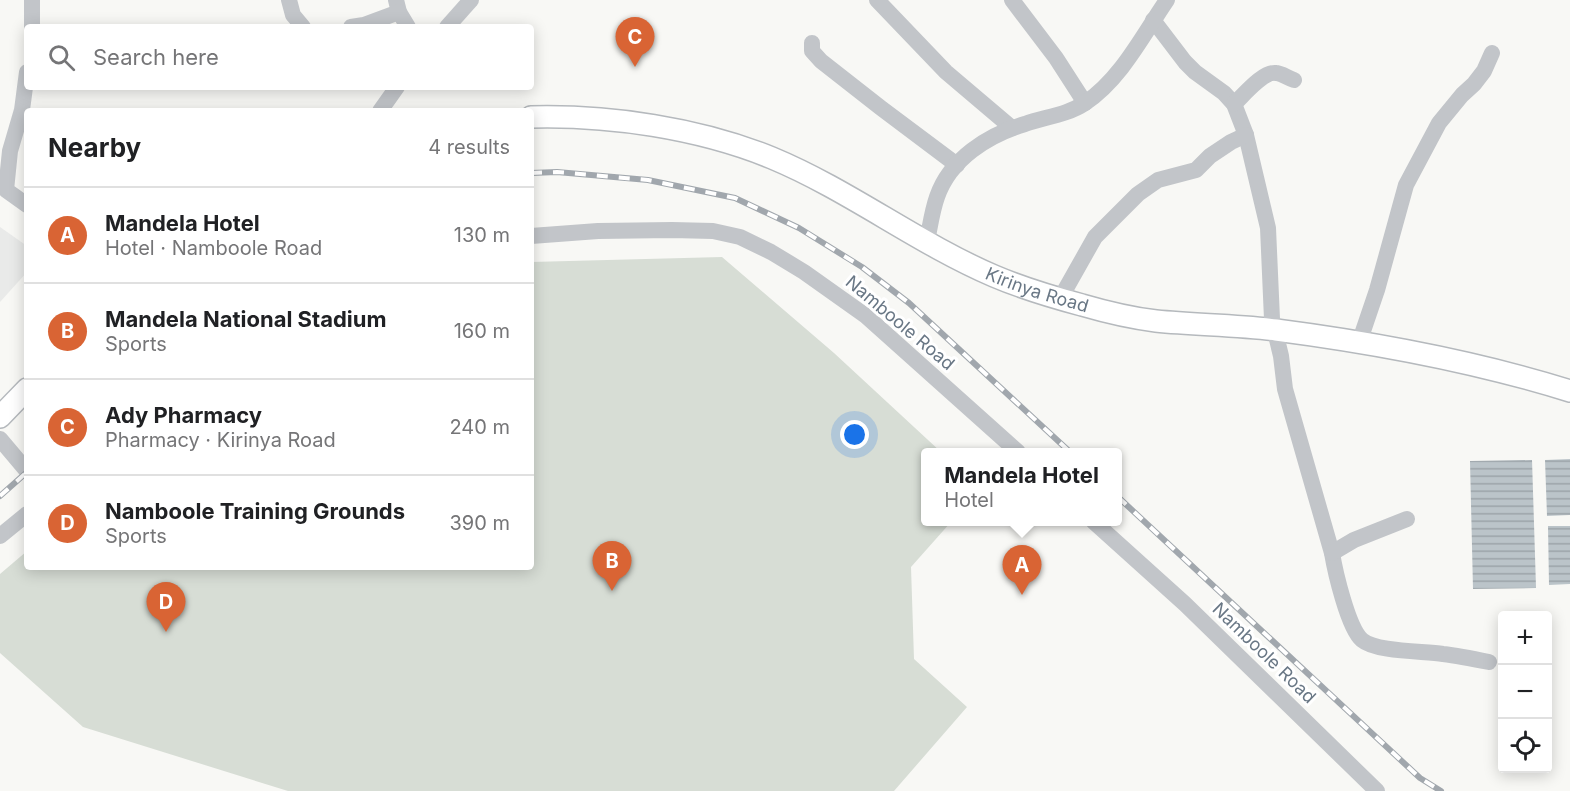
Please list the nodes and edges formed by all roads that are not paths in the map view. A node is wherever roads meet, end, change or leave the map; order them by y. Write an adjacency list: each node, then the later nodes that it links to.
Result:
1 (32, 0): 9 (street)
2 (289, 0): 10 (street)
3 (471, 0): 13 (street)
4 (877, 0): 23 (street)
5 (1012, 0): 19 (street)
6 (1167, 0): 8 (street)
7 (398, 6): 11 (street); 12 (street)
8 (1153, 20): 19 (street); 20 (street)
9 (32, 24)
10 (300, 24)
11 (366, 24)
12 (407, 24)
13 (450, 24)
14 (812, 43): 25 (street)
15 (1492, 53): 32 (street)
16 (1294, 80): 20 (street)
17 (24, 90): 26 (street)
18 (395, 90): 21 (street)
19 (1085, 102): 23 (street)
20 (1234, 104): 24 (street)
21 (382, 108)
22 (534, 117): 29 (main road, Kirinya Road)
23 (1012, 128): 25 (street)
24 (1246, 135): 30 (street); 31 (street)
25 (957, 165): 29 (street)
26 (2, 190): 27 (street)
27 (24, 203)
28 (534, 236): 37 (street, Namboole Road)
29 (927, 242): 30 (main road, Kirinya Road)
30 (1060, 299): 31 (main road, Kirinya Road)
31 (1274, 330): 32 (main road, Kirinya Road); 43 (street)
32 (1359, 343): 33 (main road, Kirinya Road)
33 (1570, 391)
34 (24, 392): 35 (main road)
35 (0, 417)
36 (0, 439): 38 (street)
37 (1012, 448)
38 (24, 467)
39 (24, 516): 42 (street)
40 (1407, 519): 43 (street)
41 (1098, 526): 45 (street, Namboole Road)
42 (0, 536)
43 (1332, 552): 44 (street)
44 (1489, 662)
45 (1377, 791)

